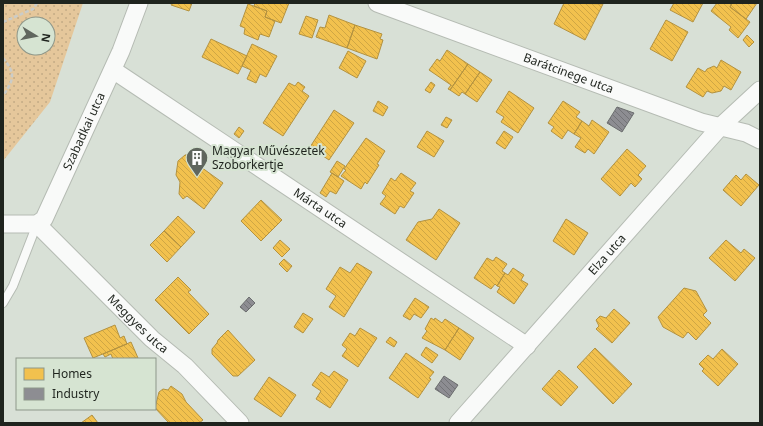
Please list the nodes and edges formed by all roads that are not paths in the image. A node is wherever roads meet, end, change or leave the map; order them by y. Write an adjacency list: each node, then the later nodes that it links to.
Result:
1 (139, 3): 3 (street, Szabadkai utca)
2 (377, 3): 5 (street, Barátcinege utca)
3 (113, 70): 8 (street, Szabadkai utca); 10 (street, Márta utca)
4 (760, 90): 5 (street, Elza utca)
5 (720, 127): 6 (street, Barátcinege utca); 10 (street, Elza utca)
6 (760, 140)
7 (3, 224): 8 (street)
8 (37, 224): 9 (lane); 11 (street, Meggyes utca)
9 (3, 304)
10 (526, 346): 12 (street, Elza utca)
11 (240, 423)
12 (458, 423)

